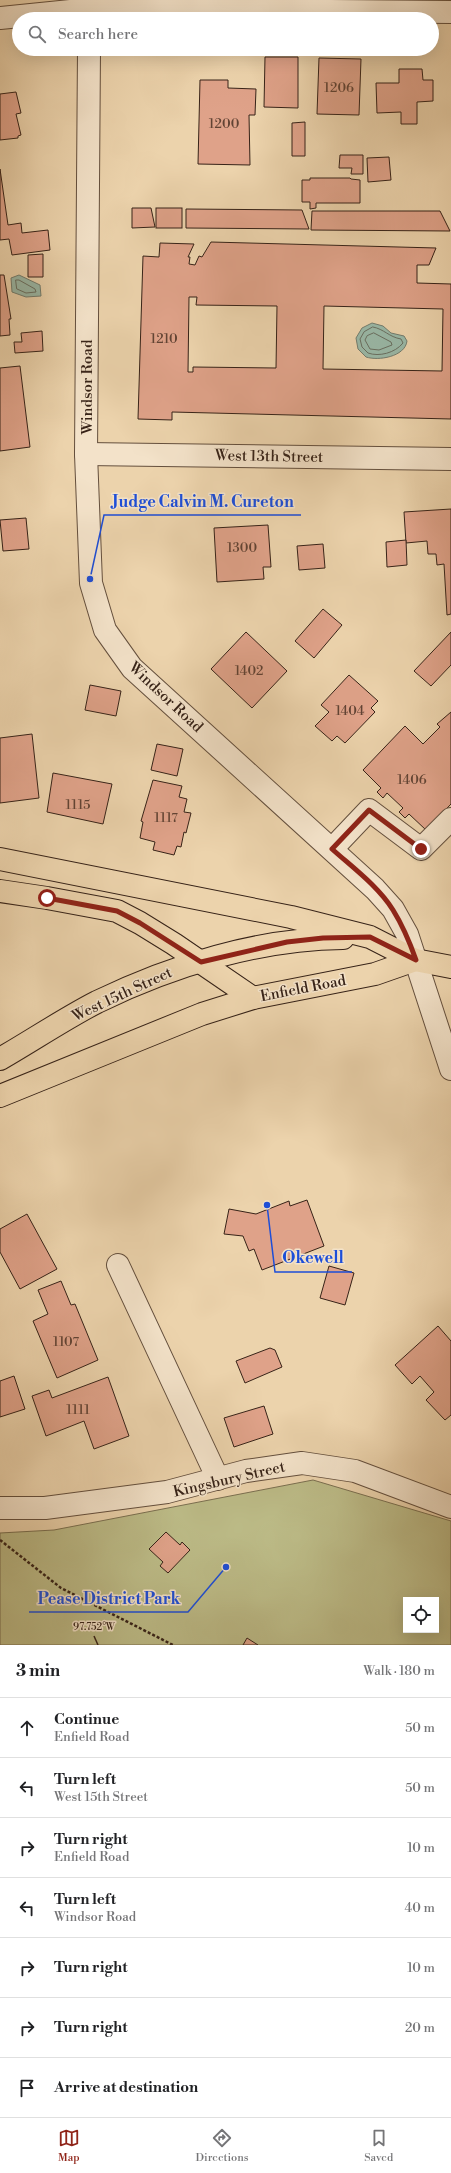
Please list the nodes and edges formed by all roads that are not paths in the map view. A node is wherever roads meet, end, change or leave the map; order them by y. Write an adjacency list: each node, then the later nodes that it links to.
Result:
1 (346, 6): 2 (street); 4 (street)
2 (89, 9): 3 (street)
3 (59, 12)
4 (451, 12)
5 (12, 17): 6 (street)
6 (0, 18)
7 (89, 56): 8 (street, Windsor Road)
8 (86, 454): 9 (street, West 13th Street); 11 (street, Windsor Road)
9 (451, 459)
10 (451, 819): 11 (street)
11 (332, 849): 15 (street, Windsor Road)
12 (0, 859): 14 (main road)
13 (0, 891): 16 (main road, Enfield Road)
14 (370, 937): 15 (main road); 16 (main road, West 15th Street)
15 (416, 960): 17 (main road); 18 (main road, Enfield Road); 20 (street, Windsor Road)
16 (201, 962): 18 (main road, Enfield Road); 19 (main road, West 15th Street)
17 (451, 967)
18 (253, 998): 21 (main road)
19 (0, 1059)
20 (451, 1069)
21 (0, 1096)
22 (118, 1265): 23 (street)
23 (218, 1479): 24 (street, Kingsbury Street); 25 (street, Kingsbury Street)
24 (451, 1507)
25 (0, 1508)

